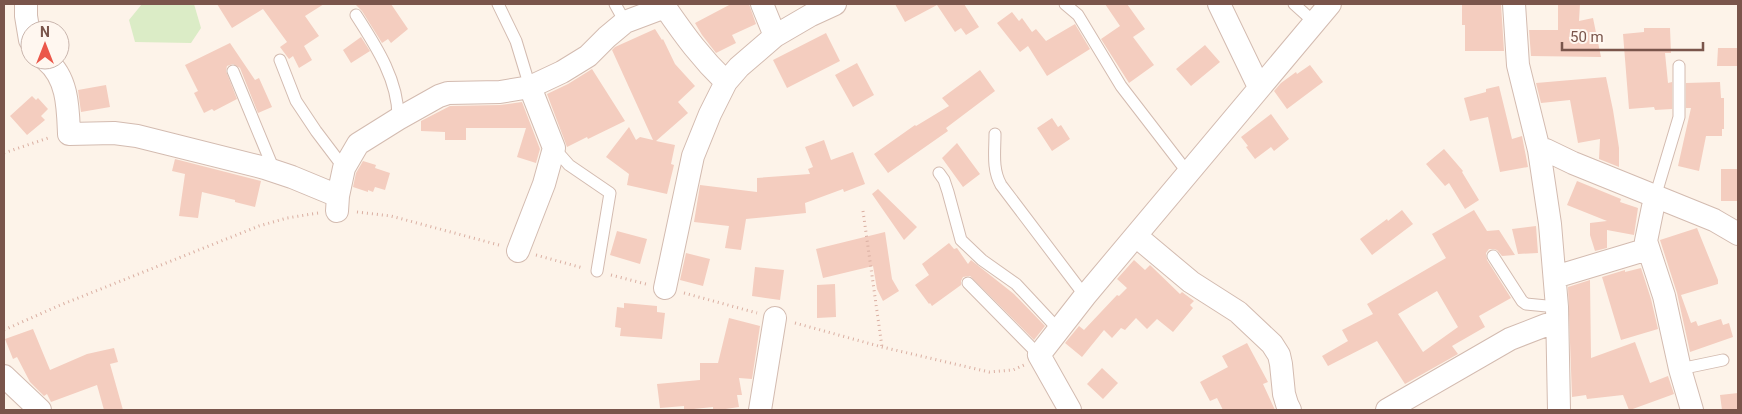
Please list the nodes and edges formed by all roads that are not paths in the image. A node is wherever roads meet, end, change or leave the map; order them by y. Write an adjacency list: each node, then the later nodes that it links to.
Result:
1 (26, 4): 13 (street)
2 (498, 4): 22 (lane)
3 (762, 4): 15 (street)
4 (835, 4): 15 (street)
5 (1065, 4): 30 (lane)
6 (1219, 4): 21 (street)
7 (1294, 4): 14 (lane)
8 (1330, 4): 14 (street)
9 (1514, 4): 26 (street)
10 (665, 5): 11 (street); 20 (street)
11 (620, 13): 22 (street)
12 (356, 15): 23 (lane)
13 (27, 20)
14 (1314, 22): 21 (street)
15 (775, 36): 20 (street)
16 (280, 60): 27 (lane)
17 (1679, 66): 31 (lane)
18 (54, 70): 28 (street)
19 (233, 71): 28 (lane)
20 (726, 82): 40 (street)
21 (1259, 87): 30 (street)
22 (530, 88): 23 (street); 25 (street)
23 (398, 118): 27 (street)
24 (995, 134): 41 (lane)
25 (554, 148): 35 (street); 37 (lane)
26 (1539, 150): 31 (street); 38 (street)
27 (344, 168): 28 (street)
28 (275, 172)
29 (939, 172): 44 (lane)
30 (1188, 172): 33 (street)
31 (1655, 197): 32 (street); 34 (street)
32 (1738, 234)
33 (1136, 236): 41 (street); 52 (street)
34 (1648, 249): 38 (street); 47 (street)
35 (518, 251)
36 (1493, 256): 42 (lane)
37 (596, 271)
38 (1555, 277): 42 (street)
39 (968, 283): 45 (lane)
40 (665, 288)
41 (1085, 296): 44 (street)
42 (1557, 316): 53 (street); 54 (street)
43 (775, 318): 50 (street)
44 (1058, 329): 45 (street)
45 (1039, 356): 51 (street)
46 (1723, 360): 47 (lane)
47 (1680, 369): 55 (street)
48 (4, 376): 49 (street)
49 (40, 410)
50 (760, 410)
51 (1070, 410)
52 (1290, 410)
53 (1387, 410)
54 (1559, 410)
55 (1692, 410)

